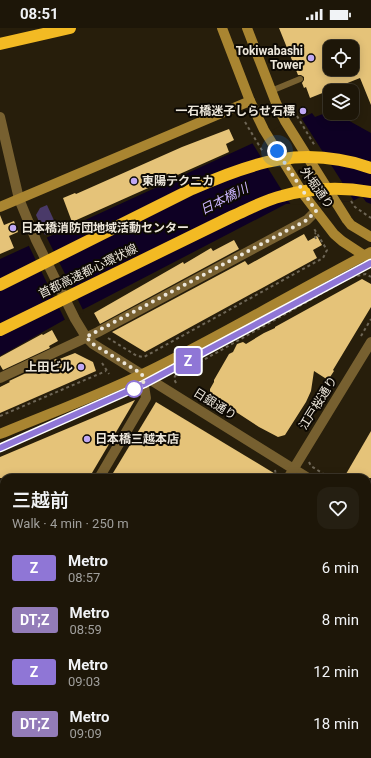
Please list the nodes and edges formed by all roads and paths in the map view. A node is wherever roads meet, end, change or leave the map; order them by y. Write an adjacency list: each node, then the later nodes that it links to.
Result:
1 (70, 28): 4 (highway)
2 (222, 28): 7 (street, 外堀通り)
3 (247, 28): 6 (street, 外堀通り)
4 (0, 44)
5 (300, 79): 6 (lane)
6 (271, 91): 19 (street, 外堀通り)
7 (250, 101): 11 (street); 14 (street, 外堀通り)
8 (0, 121): 11 (street, 日銀通り)
9 (371, 168): 23 (highway)
10 (371, 192): 25 (highway, 首都高速都心環状線)
11 (19, 199): 12 (street); 27 (street, 日銀通り)
12 (0, 207)
13 (355, 207): 16 (path)
14 (316, 211): 17 (street); 21 (street, 外堀通り)
15 (371, 213): 16 (path)
16 (370, 217)
17 (307, 220): 18 (path); 26 (street)
18 (316, 233): 20 (path); 26 (path)
19 (371, 238)
20 (316, 239)
21 (368, 256): 33 (street)
22 (371, 277): 35 (path)
23 (0, 285)
24 (371, 319): 28 (path)
25 (0, 330)
26 (98, 332): 27 (street)
27 (86, 337): 33 (street, 日銀通り); 34 (street)
28 (359, 339)
29 (371, 342): 39 (street, 江戸桜通り)
30 (100, 359): 31 (path)
31 (106, 371): 32 (path); 36 (path)
32 (109, 374)
33 (142, 374): 37 (street); 39 (street, 日銀通り); 40 (street)
34 (0, 378)
35 (182, 387)
36 (0, 416)
37 (0, 434)
38 (311, 466): 43 (path)
39 (293, 469): 41 (street, 江戸桜通り); 42 (street, 日銀通り)
40 (100, 474)
41 (290, 474)
42 (301, 474)
43 (324, 474)

